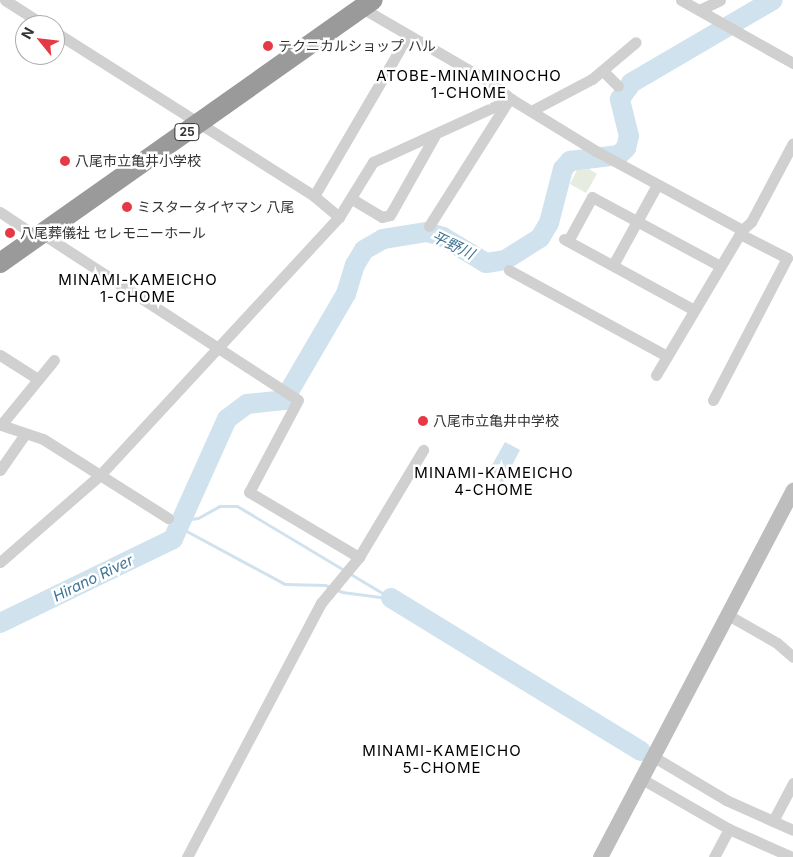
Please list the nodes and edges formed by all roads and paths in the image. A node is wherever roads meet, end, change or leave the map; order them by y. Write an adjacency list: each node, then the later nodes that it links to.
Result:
1 (5, 0): 6 (street)
2 (681, 0): 5 (street)
3 (720, 0): 5 (street)
4 (368, 4): 7 (street); 15 (highway, 25)
5 (699, 10): 10 (street)
6 (28, 15)
7 (408, 35): 13 (street); 19 (street)
8 (65, 38): 15 (street)
9 (636, 42): 11 (street)
10 (793, 63)
11 (603, 71): 12 (street); 14 (street)
12 (618, 86)
13 (510, 100): 14 (street); 16 (street); 24 (street)
14 (531, 111): 18 (street)
15 (200, 124): 19 (street); 26 (highway, 25)
16 (435, 135): 20 (street); 20 (street)
17 (793, 143): 25 (street)
18 (658, 185): 23 (street); 25 (street)
19 (314, 196): 22 (street)
20 (352, 199): 22 (street)
21 (0, 212): 26 (street)
22 (339, 217): 32 (street)
23 (637, 221): 28 (street); 28 (street); 29 (street)
24 (429, 226)
25 (741, 232): 29 (street); 38 (street)
26 (39, 235): 27 (highway, 25); 32 (street)
27 (0, 263)
28 (613, 265): 31 (street)
29 (720, 266): 31 (street)
30 (509, 270): 34 (street)
31 (694, 310): 34 (street)
32 (217, 348): 42 (street); 45 (street)
33 (0, 355): 37 (street)
34 (667, 356): 36 (street)
35 (54, 360): 37 (street)
36 (656, 375)
37 (38, 380): 39 (street)
38 (712, 400)
39 (25, 434): 41 (street); 42 (street)
40 (422, 450): 45 (street)
41 (0, 470)
42 (100, 475): 44 (street); 46 (street)
43 (793, 490): 47 (street)
44 (168, 518)
45 (359, 557): 55 (street)
46 (0, 562)
47 (728, 615): 48 (street); 49 (street)
48 (793, 657)
49 (654, 757): 50 (street); 52 (street)
50 (642, 779): 53 (street); 56 (street)
51 (793, 783): 52 (street)
52 (773, 821): 54 (street)
53 (729, 828): 57 (street); 58 (street)
54 (793, 830)
55 (187, 857)
56 (600, 857)
57 (714, 857)
58 (792, 857)

